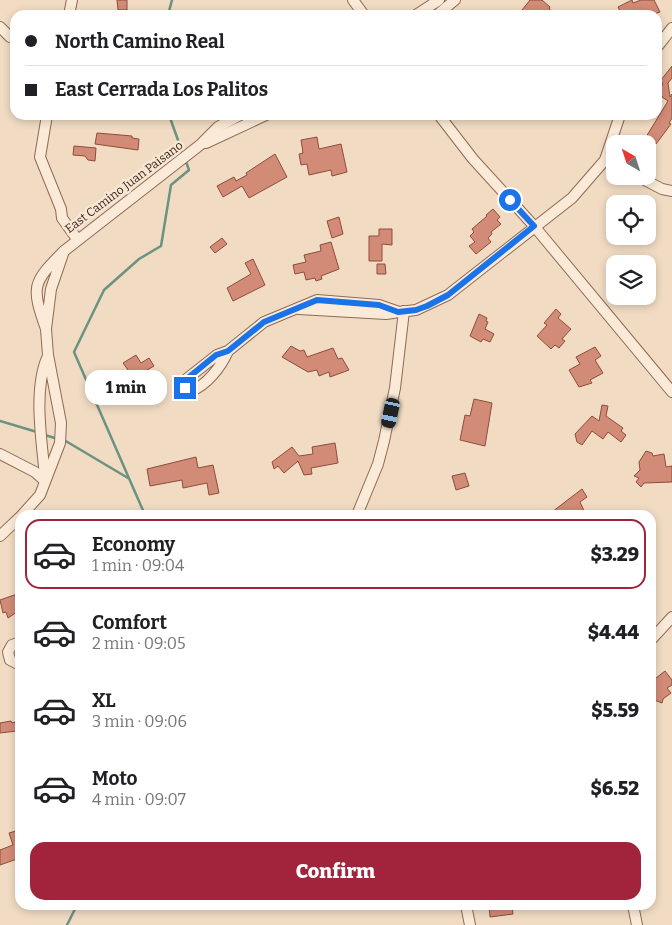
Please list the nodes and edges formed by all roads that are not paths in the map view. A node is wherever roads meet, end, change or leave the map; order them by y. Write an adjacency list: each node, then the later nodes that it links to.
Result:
1 (439, 0): 3 (street)
2 (455, 0): 4 (street)
3 (424, 10)
4 (443, 10)
5 (0, 27): 7 (street)
6 (672, 28): 8 (street)
7 (10, 35)
8 (662, 41)
9 (46, 120): 20 (street)
10 (232, 120): 15 (street, East Camino Juan Paisano)
11 (255, 120): 15 (street, East Camino Juan Paisano)
12 (444, 120): 19 (street)
13 (619, 120): 14 (street)
14 (616, 135)
15 (200, 145): 20 (street, East Camino Juan Paisano)
16 (606, 167): 19 (street)
17 (654, 185): 18 (street)
18 (672, 191)
19 (534, 226): 22 (street); 26 (street)
20 (77, 239): 21 (street, East Camino Juan Paisano)
21 (64, 251): 23 (street, East Camino Juan Paisano); 23 (street, East Camino Juan Paisano)
22 (401, 311): 24 (street); 30 (street)
23 (46, 329): 25 (street, East Camino Juan Paisano)
24 (228, 351)
25 (48, 355): 28 (street); 28 (street, East Camino Juan Paisano)
26 (672, 392)
27 (0, 454): 28 (street)
28 (45, 481): 29 (street, East Camino Juan Paisano)
29 (26, 510)
30 (359, 510)
31 (15, 522): 32 (street, East Camino Juan Paisano)
32 (0, 536)
33 (672, 616): 34 (street)
34 (656, 634)
35 (15, 644): 36 (street)
36 (4, 660)
37 (467, 910): 39 (street)
38 (634, 910): 40 (street)
39 (470, 925)
40 (637, 925)

